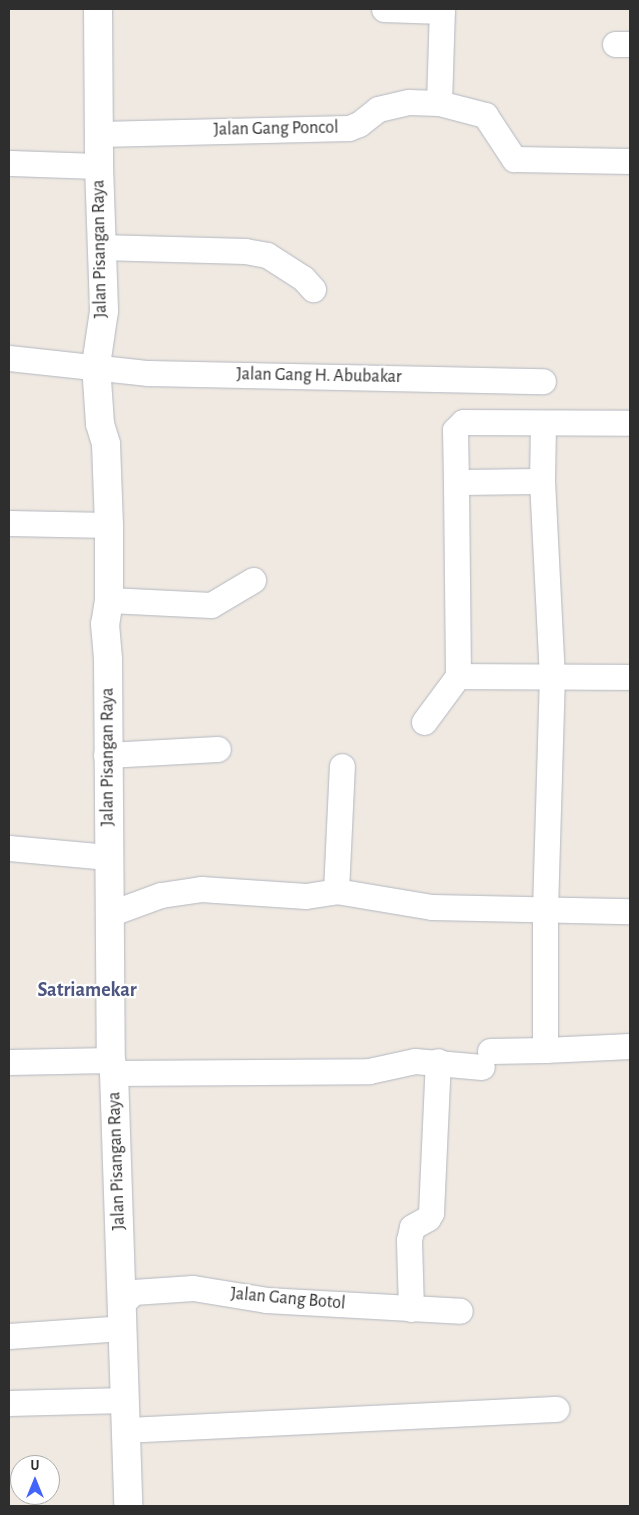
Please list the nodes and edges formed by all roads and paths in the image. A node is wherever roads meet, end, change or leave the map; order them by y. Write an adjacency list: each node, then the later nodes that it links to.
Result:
1 (98, 9): 5 (street, Jalan Pisangan Raya)
2 (384, 9): 3 (street)
3 (442, 10): 4 (street)
4 (440, 103): 5 (street, Jalan Gang Poncol); 6 (street, Jalan Gang Poncol)
5 (99, 134): 8 (street, Jalan Pisangan Raya)
6 (630, 161)
7 (9, 163): 8 (street)
8 (99, 166): 9 (street, Jalan Pisangan Raya)
9 (100, 247): 10 (street); 12 (street, Jalan Pisangan Raya)
10 (313, 289)
11 (9, 358): 12 (street, Jalan Gang H. Abubakar)
12 (96, 365): 13 (street, Jalan Gang H. Abubakar); 19 (street, Jalan Pisangan Raya)
13 (543, 382)
14 (630, 423): 15 (street)
15 (543, 425): 16 (street); 17 (street)
16 (456, 482): 17 (street); 22 (street)
17 (542, 482): 24 (street)
18 (9, 523): 19 (street)
19 (109, 525): 21 (street, Jalan Pisangan Raya)
20 (253, 580): 21 (street)
21 (109, 600): 27 (street, Jalan Pisangan Raya)
22 (458, 676): 24 (street); 25 (street)
23 (630, 677): 24 (street)
24 (552, 678): 32 (street)
25 (424, 722)
26 (218, 749): 27 (street)
27 (106, 755): 30 (street, Jalan Pisangan Raya)
28 (342, 766): 31 (street)
29 (9, 848): 30 (street)
30 (108, 857): 34 (street, Jalan Pisangan Raya)
31 (336, 891): 32 (street); 34 (street)
32 (544, 910): 33 (street); 36 (street)
33 (630, 912)
34 (109, 914): 39 (street, Jalan Pisangan Raya)
35 (630, 1046): 36 (street)
36 (545, 1050): 37 (street)
37 (438, 1061): 39 (street); 40 (street)
38 (9, 1062): 39 (street)
39 (113, 1066): 42 (street, Jalan Pisangan Raya)
40 (412, 1308): 41 (street, Jalan Gang Botol); 42 (street, Jalan Gang Botol)
41 (460, 1311)
42 (122, 1316): 43 (street); 44 (street, Jalan Pisangan Raya)
43 (9, 1336)
44 (125, 1400): 45 (street); 47 (street, Jalan Pisangan Raya)
45 (9, 1403)
46 (556, 1408): 47 (street)
47 (125, 1430): 48 (street, Jalan Pisangan Raya)
48 (128, 1506)

